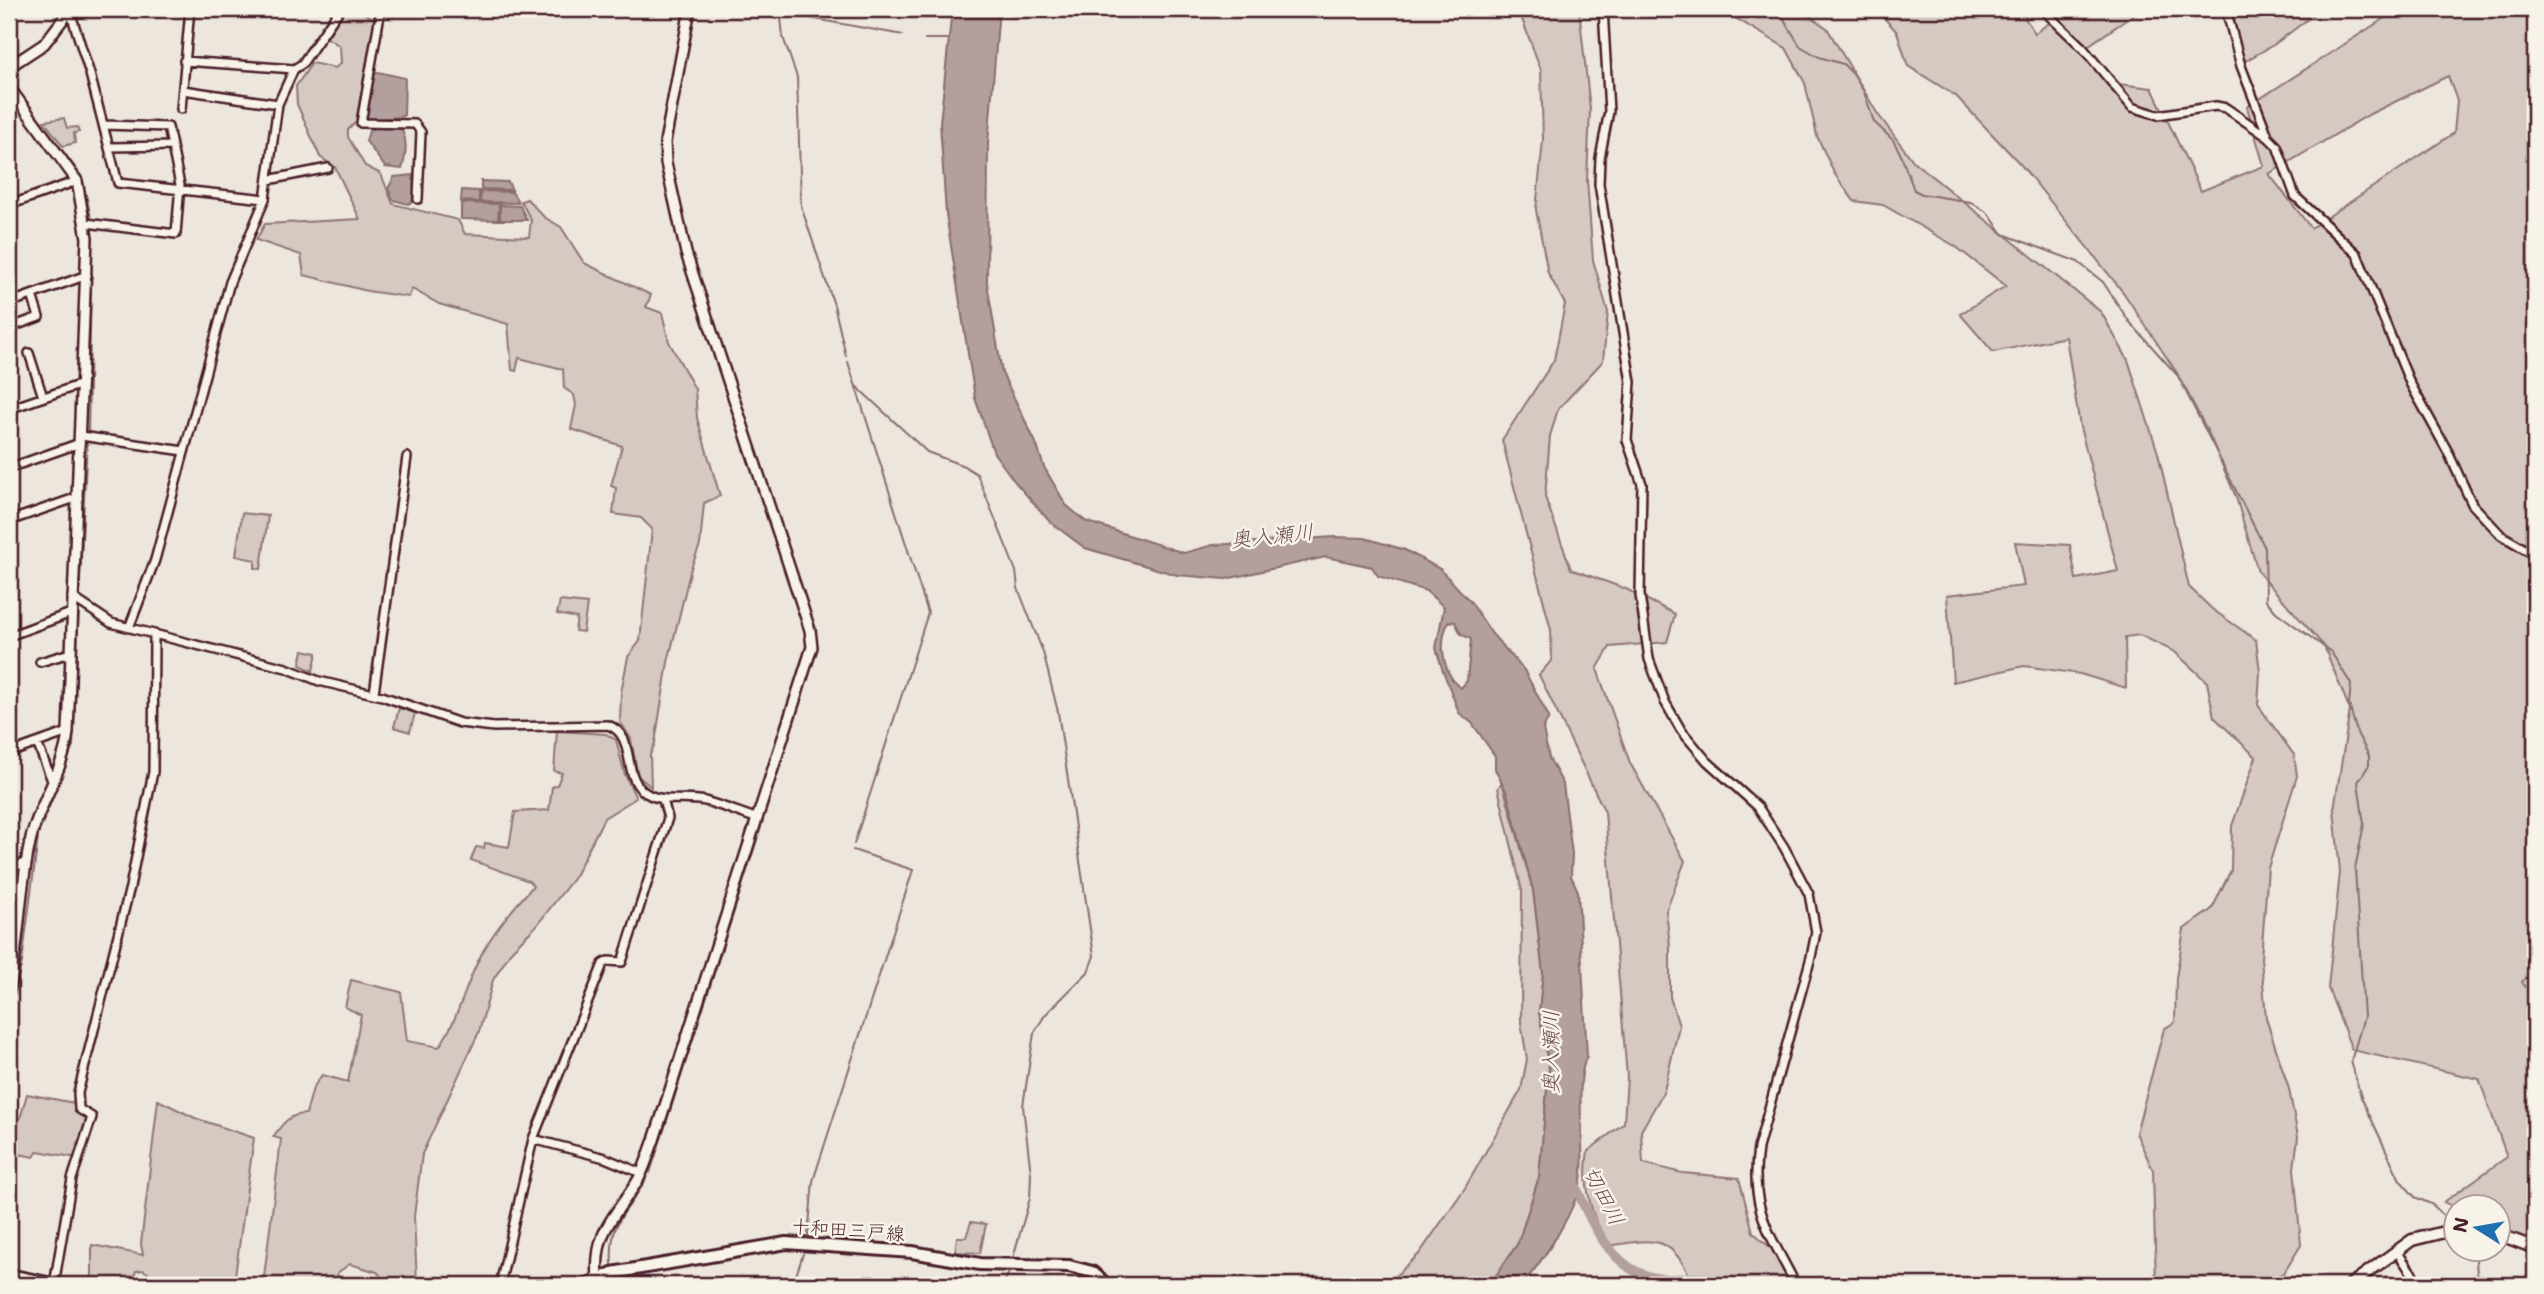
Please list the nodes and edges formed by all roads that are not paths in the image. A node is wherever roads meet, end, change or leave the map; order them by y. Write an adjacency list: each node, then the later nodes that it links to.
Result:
1 (190, 9): 9 (street)
2 (340, 9): 11 (street)
3 (381, 9): 27 (street)
4 (690, 9): 58 (street)
5 (1603, 9): 74 (street)
6 (2042, 9): 19 (street)
7 (2226, 9): 19 (street)
8 (70, 10): 10 (street); 18 (street)
9 (184, 61): 11 (street); 13 (street)
10 (9, 67)
11 (294, 69): 15 (street)
12 (9, 87): 14 (street)
13 (183, 90): 15 (street); 17 (street)
14 (19, 101): 16 (street); 24 (street)
15 (278, 104): 23 (street)
16 (9, 105)
17 (181, 109)
18 (104, 125): 20 (street); 21 (street)
19 (2268, 137): 44 (street)
20 (172, 146): 21 (street); 25 (street)
21 (110, 147): 25 (street)
22 (328, 168): 23 (street)
23 (268, 180): 26 (street)
24 (77, 181): 28 (street); 29 (street)
25 (180, 190): 26 (street); 29 (street)
26 (265, 199): 39 (street)
27 (418, 199)
28 (9, 205)
29 (90, 224): 30 (street)
30 (87, 275): 31 (street); 35 (street)
31 (32, 295): 32 (street); 33 (street)
32 (9, 303)
33 (9, 328)
34 (29, 353): 36 (street)
35 (82, 384): 36 (street); 38 (street)
36 (43, 397): 37 (street)
37 (9, 409)
38 (84, 438): 39 (street); 41 (street); 42 (street)
39 (184, 451): 47 (street)
40 (407, 457): 52 (street)
41 (9, 468)
42 (78, 496): 43 (street); 45 (street)
43 (9, 521)
44 (2535, 555)
45 (77, 599): 46 (street); 47 (street)
46 (71, 613): 48 (street); 50 (street)
47 (129, 628): 49 (street)
48 (9, 636)
49 (154, 636): 52 (street); 70 (street)
50 (70, 653): 51 (street); 53 (street)
51 (40, 662)
52 (374, 693): 57 (street)
53 (68, 732): 54 (street); 56 (street)
54 (37, 743): 55 (street); 56 (street)
55 (9, 753)
56 (53, 784): 59 (street)
57 (663, 800): 58 (street); 62 (street)
58 (758, 819): 63 (street)
59 (27, 862): 60 (street); 61 (street)
60 (9, 869)
61 (9, 992)
62 (533, 1139): 63 (street); 71 (street)
63 (641, 1173): 69 (street)
64 (2442, 1232): 67 (main road)
65 (2512, 1239): 66 (main road)
66 (2535, 1248)
67 (2396, 1250): 75 (main road); 76 (street)
68 (10, 1279): 70 (main road)
69 (598, 1279): 72 (main road, 十和田三戸線); 73 (main road, 十和田三戸線)
70 (55, 1285)
71 (500, 1285)
72 (585, 1285)
73 (1107, 1285)
74 (1796, 1285)
75 (2350, 1285)
76 (2420, 1285)

